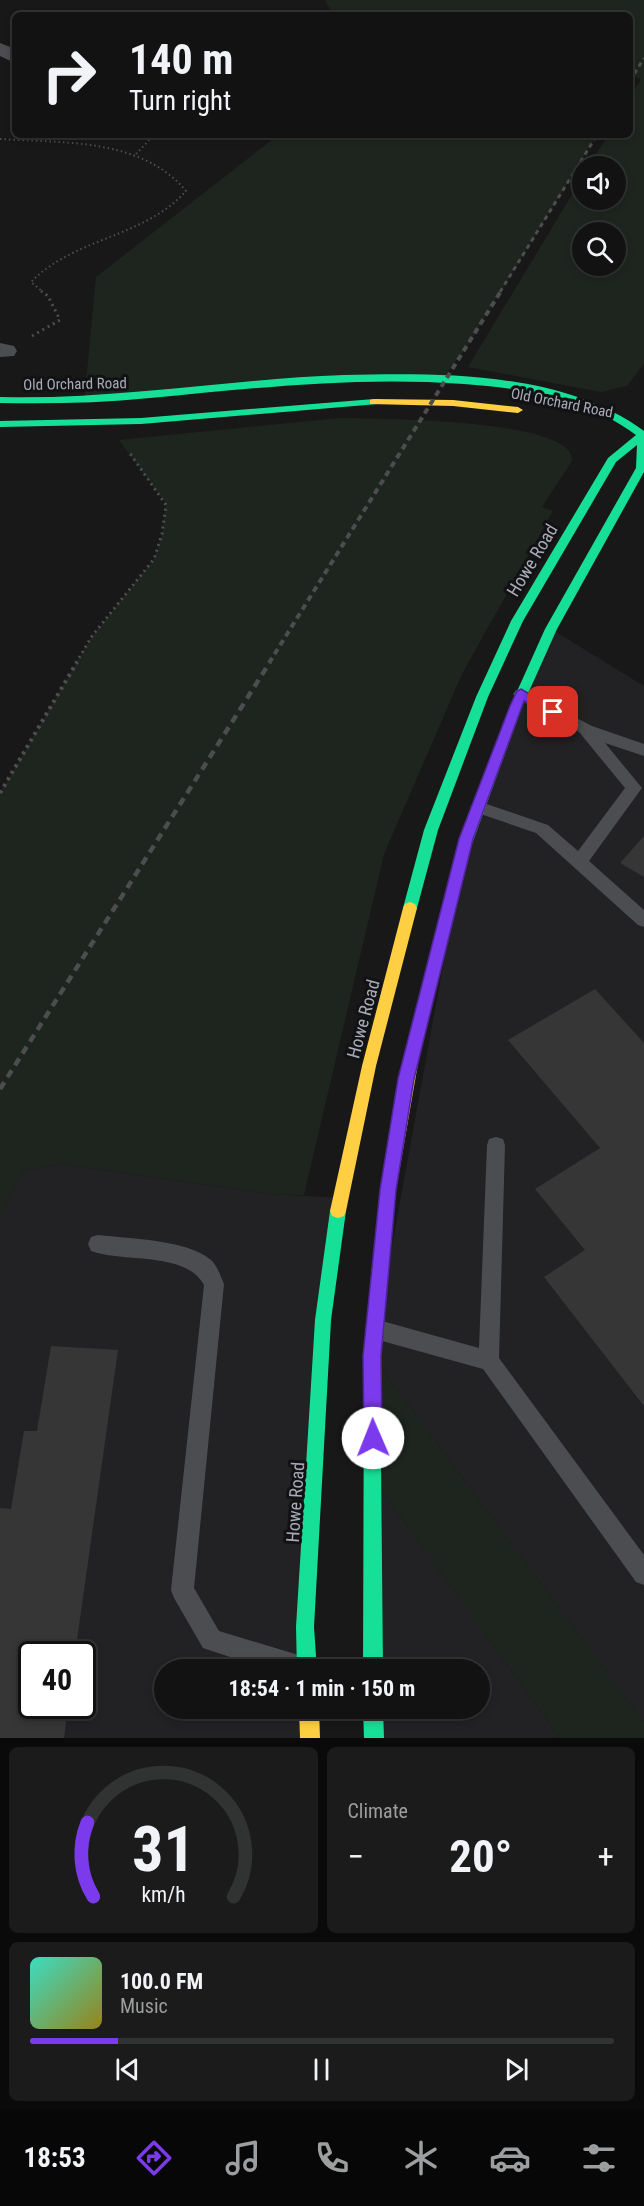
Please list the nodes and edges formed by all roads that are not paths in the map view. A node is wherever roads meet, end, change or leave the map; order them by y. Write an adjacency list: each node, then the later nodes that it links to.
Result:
1 (0, 400): 5 (street, Old Orchard Road)
2 (531, 412): 3 (street, Old Orchard Road)
3 (0, 424)
4 (610, 430): 5 (street, Old Orchard Road)
5 (644, 435): 6 (street); 18 (street, Howe Road)
6 (521, 694): 7 (lane); 9 (street)
7 (585, 729): 8 (lane); 10 (lane)
8 (644, 750)
9 (478, 807): 10 (lane); 14 (street)
10 (579, 862): 11 (lane)
11 (644, 920)
12 (496, 1145): 15 (lane)
13 (98, 1244): 17 (lane)
14 (375, 1329): 15 (lane); 19 (street)
15 (489, 1361): 16 (lane)
16 (644, 1574)
17 (272, 1659)
18 (306, 1659)
19 (373, 1659)
20 (309, 1719): 22 (street)
21 (373, 1719): 23 (street)
22 (310, 1738)
23 (374, 1738)

